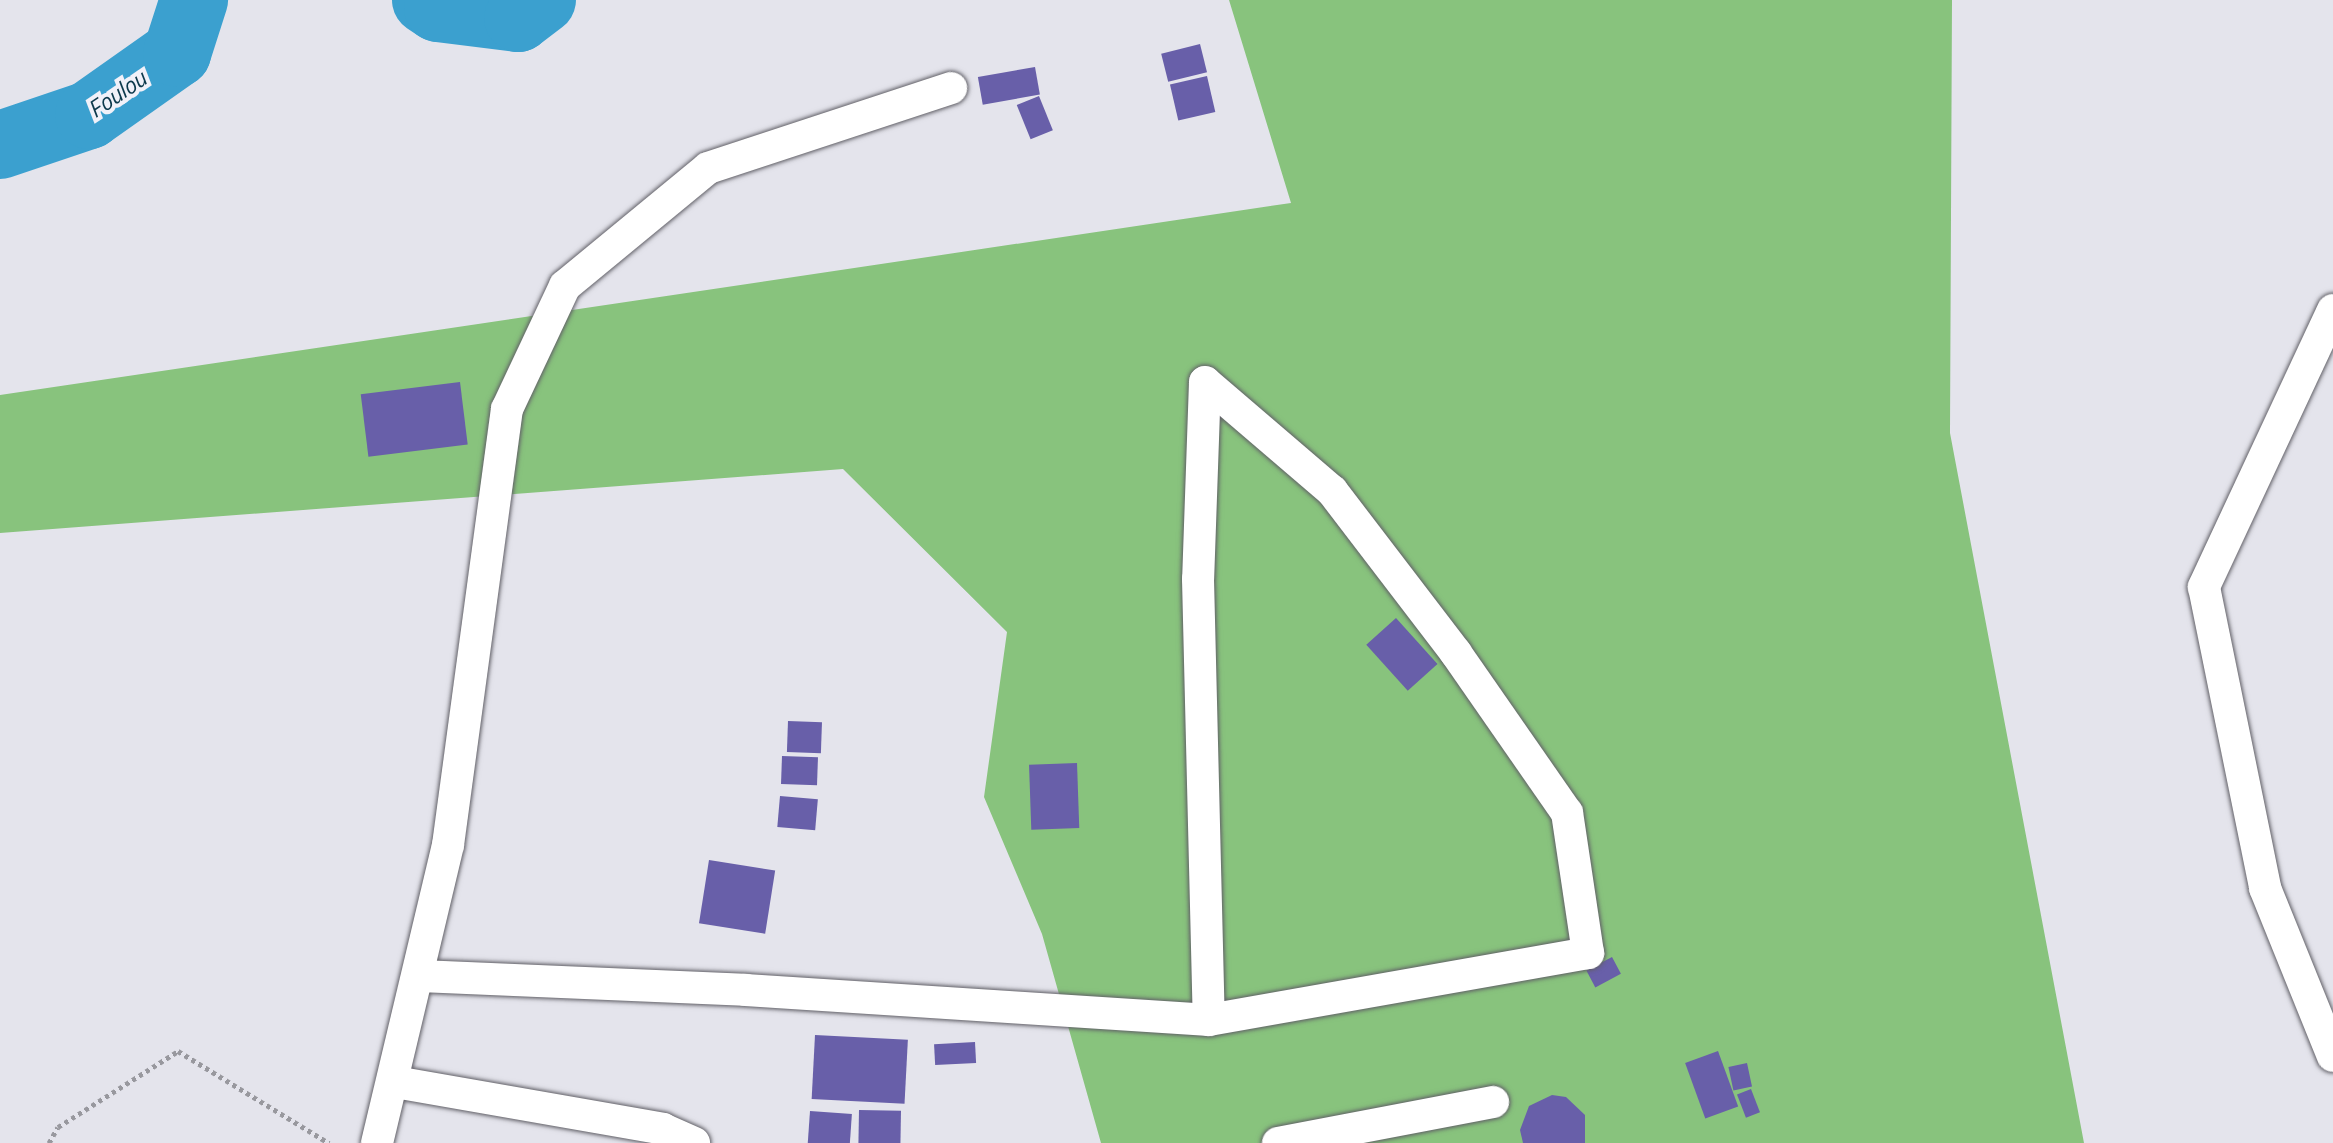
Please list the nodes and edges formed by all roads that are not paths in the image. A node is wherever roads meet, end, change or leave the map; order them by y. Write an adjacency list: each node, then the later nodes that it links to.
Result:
1 (951, 88): 3 (street)
2 (2333, 310): 5 (street)
3 (418, 976): 4 (street); 6 (street)
4 (1209, 1020): 4 (street)
5 (2333, 1056)
6 (395, 1082): 8 (street); 9 (street)
7 (1493, 1102): 10 (street)
8 (377, 1143)
9 (694, 1143)
10 (1278, 1143)

